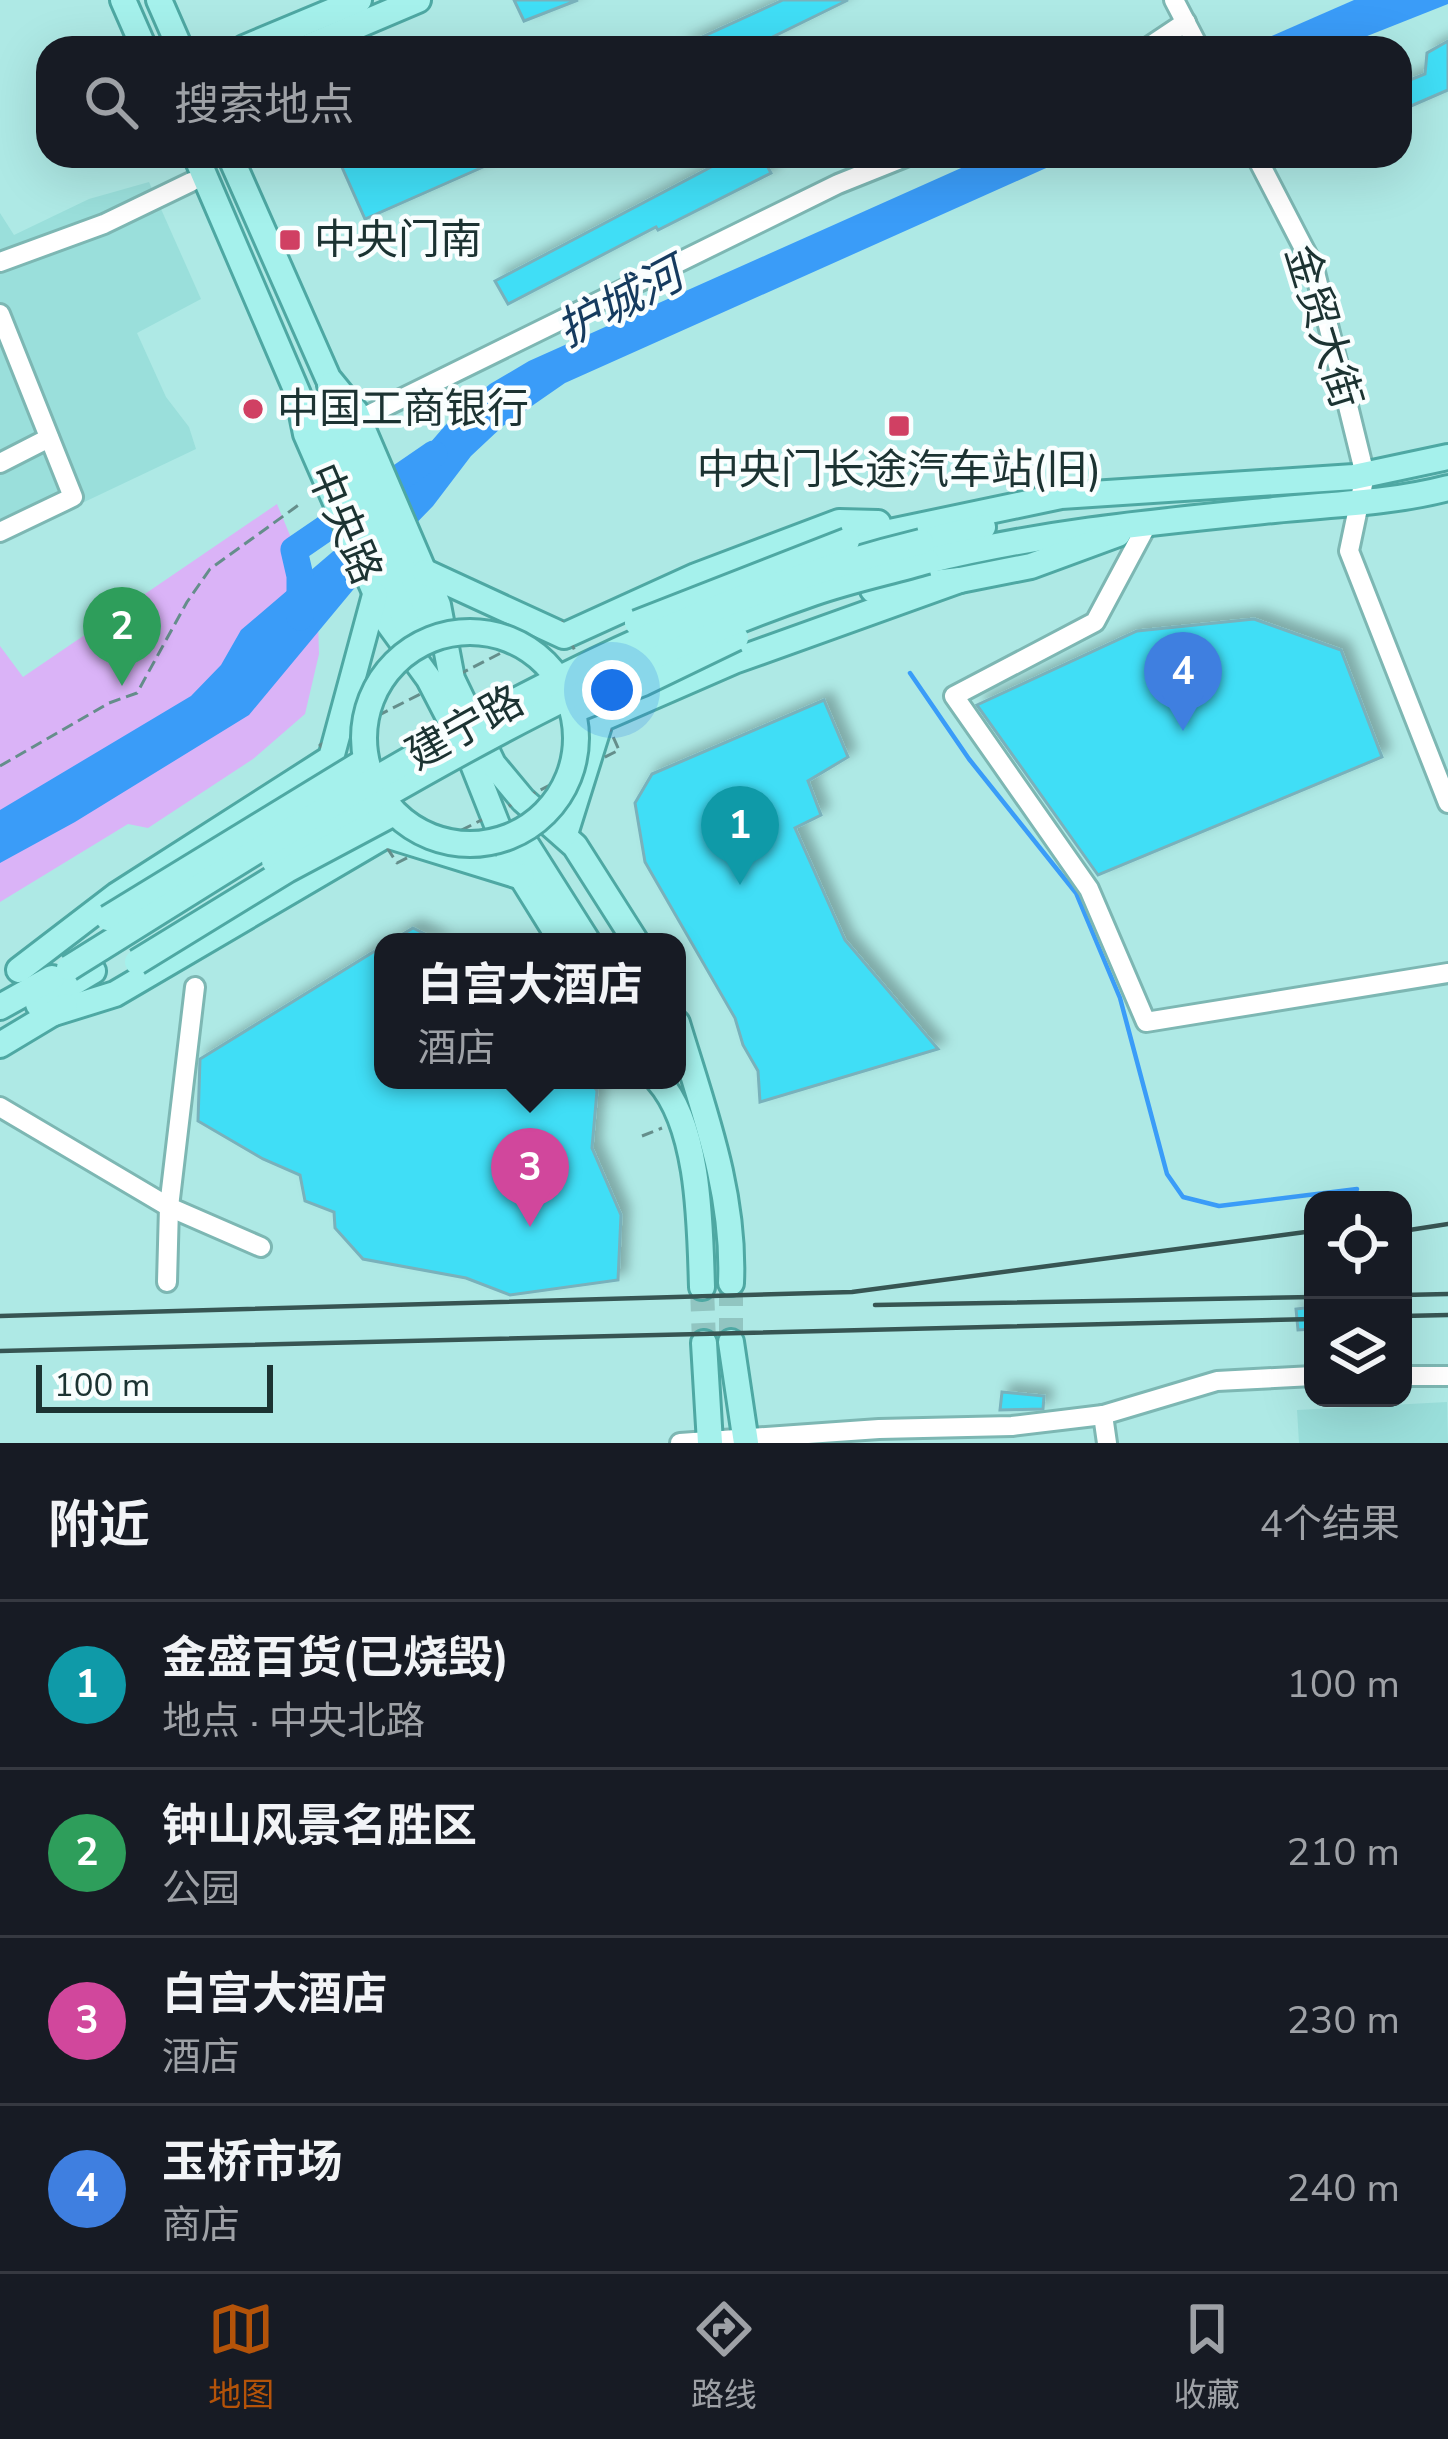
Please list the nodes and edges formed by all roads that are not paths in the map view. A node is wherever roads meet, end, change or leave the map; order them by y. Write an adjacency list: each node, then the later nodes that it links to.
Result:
1 (124, 0): 7 (main road)
2 (159, 0): 8 (main road)
3 (359, 0): 9 (main road)
4 (418, 0): 10 (main road)
5 (1174, 0): 6 (street)
6 (1186, 22): 11 (street); 12 (street)
7 (139, 36)
8 (175, 36)
9 (273, 36)
10 (333, 36)
11 (1165, 36)
12 (1193, 36)
13 (201, 168): 25 (main road)
14 (235, 168): 20 (main road, 中央路)
15 (879, 168): 21 (street)
16 (1262, 168): 26 (street, 金贸大街)
17 (191, 182): 18 (street)
18 (0, 262)
19 (0, 314): 22 (street)
20 (328, 378): 21 (main road, 中央路); 25 (main road)
21 (358, 420): 25 (main road, 中央路)
22 (49, 438): 24 (street); 30 (street)
23 (1448, 457): 26 (main road, 建宁路)
24 (0, 463)
25 (349, 467): 32 (main road, 中央路); 34 (main road, 中央路); 35 (main road)
26 (1365, 475): 28 (street, 金贸大街); 31 (main road, 建宁路)
27 (1448, 488): 28 (main road)
28 (1360, 505): 29 (main road); 39 (street, 金贸大街)
29 (1148, 523): 31 (main road, 建宁路); 33 (main road); 49 (street)
30 (0, 532)
31 (922, 542): 32 (main road); 36 (main road, bridge); 52 (main road, 建宁路, bridge); 54 (main road, 建宁路, bridge)
32 (425, 572): 43 (main road, 中央路)
33 (960, 580): 37 (main road, bridge); 43 (main road)
34 (375, 595): 44 (main road, 中央路); 50 (main road)
35 (426, 642): 36 (main road, bridge); 38 (main road, bridge)
36 (552, 669): 37 (main road, bridge)
37 (574, 710): 41 (main road, bridge)
38 (365, 761): 40 (main road, bridge); 50 (main road, bridge)
39 (1448, 803)
40 (394, 813): 42 (main road, bridge); 53 (main road, bridge)
41 (543, 817): 42 (main road, bridge); 47 (main road)
42 (519, 833): 46 (main road)
43 (565, 834): 48 (main road, 中央路)
44 (522, 877): 45 (main road, 中央路); 53 (main road)
45 (556, 933)
46 (582, 933)
47 (612, 933)
48 (630, 933)
49 (1448, 973)
50 (9, 976)
51 (195, 986): 59 (street)
52 (0, 1007)
53 (54, 1013): 55 (main road)
54 (0, 1028)
55 (0, 1045)
56 (674, 1089): 63 (main road)
57 (675, 1089): 62 (main road)
58 (0, 1107): 59 (street)
59 (169, 1207): 60 (street); 61 (street)
60 (261, 1247)
61 (167, 1282)
62 (731, 1283)
63 (702, 1286)
64 (731, 1342): 71 (main road)
65 (704, 1343): 73 (main road)
66 (1304, 1376): 69 (street)
67 (1412, 1376): 68 (street)
68 (1448, 1376)
69 (1103, 1415): 70 (street); 74 (street)
70 (882, 1436): 71 (street)
71 (746, 1442): 73 (street)
72 (680, 1443): 73 (street)
73 (710, 1443)
74 (1107, 1443)

